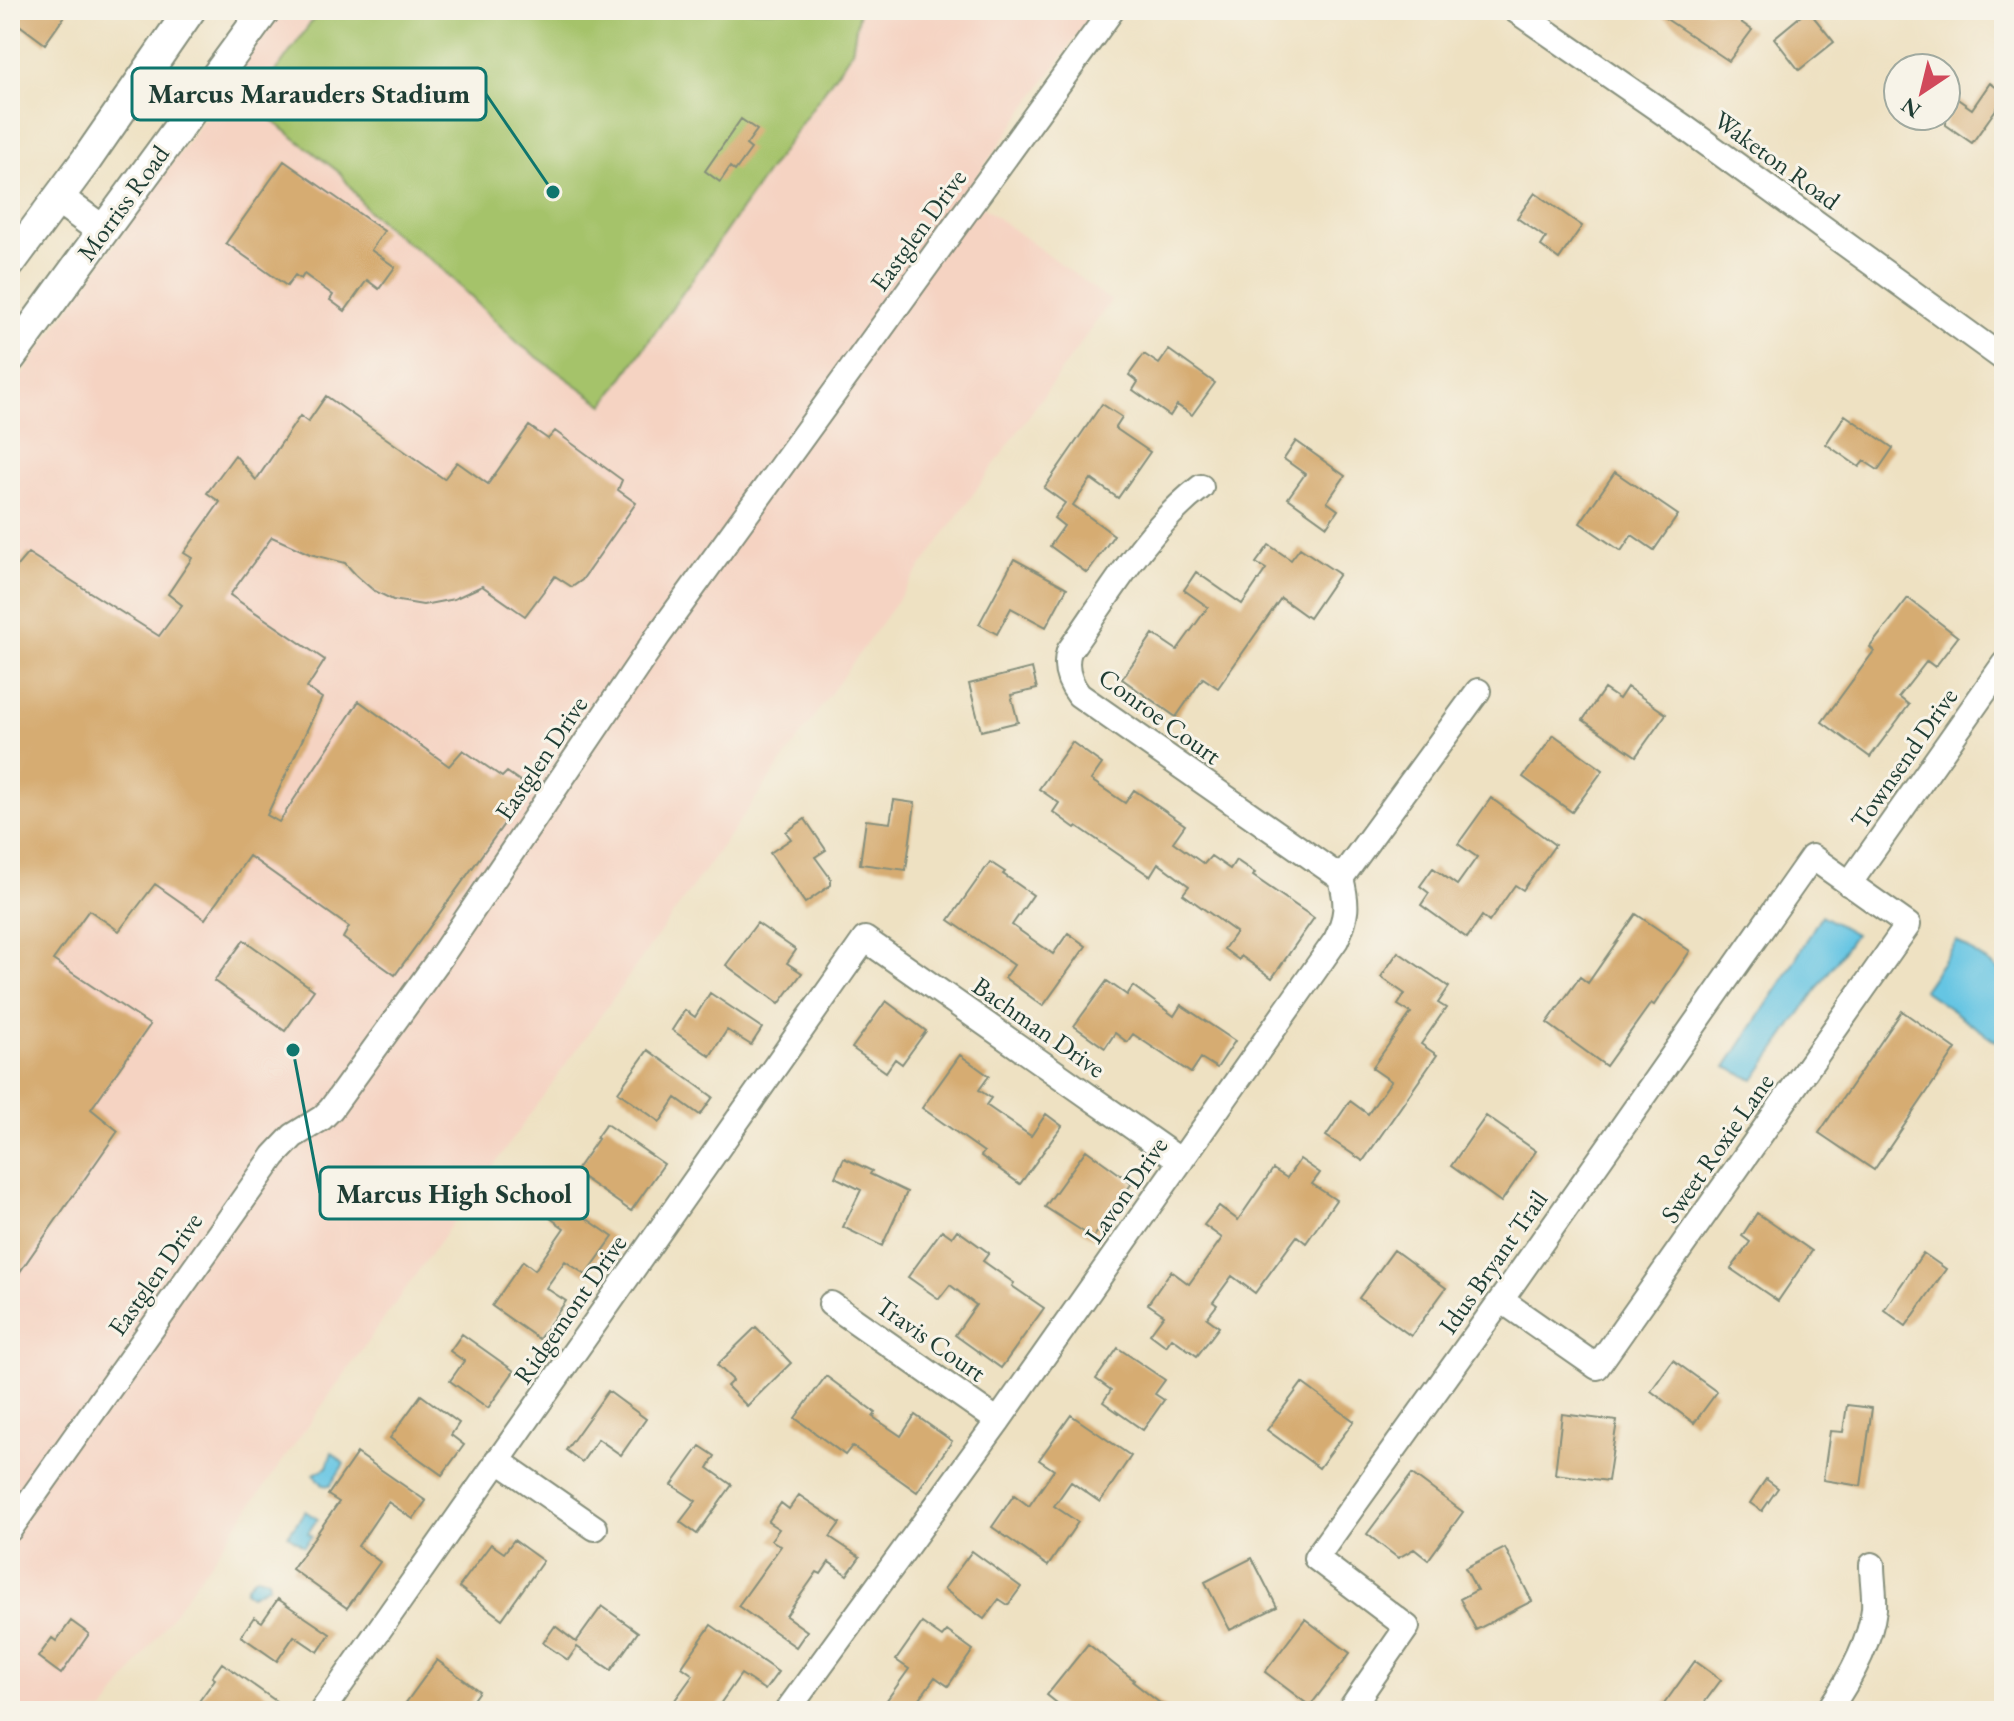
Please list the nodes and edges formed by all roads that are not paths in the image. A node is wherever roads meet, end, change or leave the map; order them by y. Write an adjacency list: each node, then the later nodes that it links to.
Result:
1 (190, 10): 5 (main road)
2 (265, 10): 6 (main road, Morriss Road)
3 (1112, 10): 22 (street, Eastglen Drive)
4 (1515, 10): 9 (street, Waketon Road)
5 (58, 198): 6 (main road); 7 (main road)
6 (103, 231): 8 (main road, Morriss Road)
7 (10, 263)
8 (10, 358)
9 (2004, 359)
10 (1201, 487): 13 (street, Conroe Court)
11 (2004, 664): 14 (street, Townsend Drive)
12 (1478, 691): 13 (street)
13 (1341, 878): 16 (street, Lavon Drive)
14 (1849, 884): 17 (street, Idus Bryant Trail); 17 (street, Sweet Roxie Lane)
15 (865, 939): 16 (street, Bachman Drive); 20 (street, Ridgemont Drive)
16 (1181, 1161): 19 (street, Lavon Drive)
17 (1501, 1300): 26 (street, Idus Bryant Trail)
18 (831, 1304): 19 (street, Travis Court)
19 (998, 1421): 25 (street, Lavon Drive)
20 (497, 1460): 21 (street); 24 (street, Ridgemont Drive)
21 (595, 1528)
22 (10, 1529)
23 (1872, 1565): 27 (street)
24 (322, 1711)
25 (787, 1711)
26 (1349, 1711)
27 (1828, 1711)

